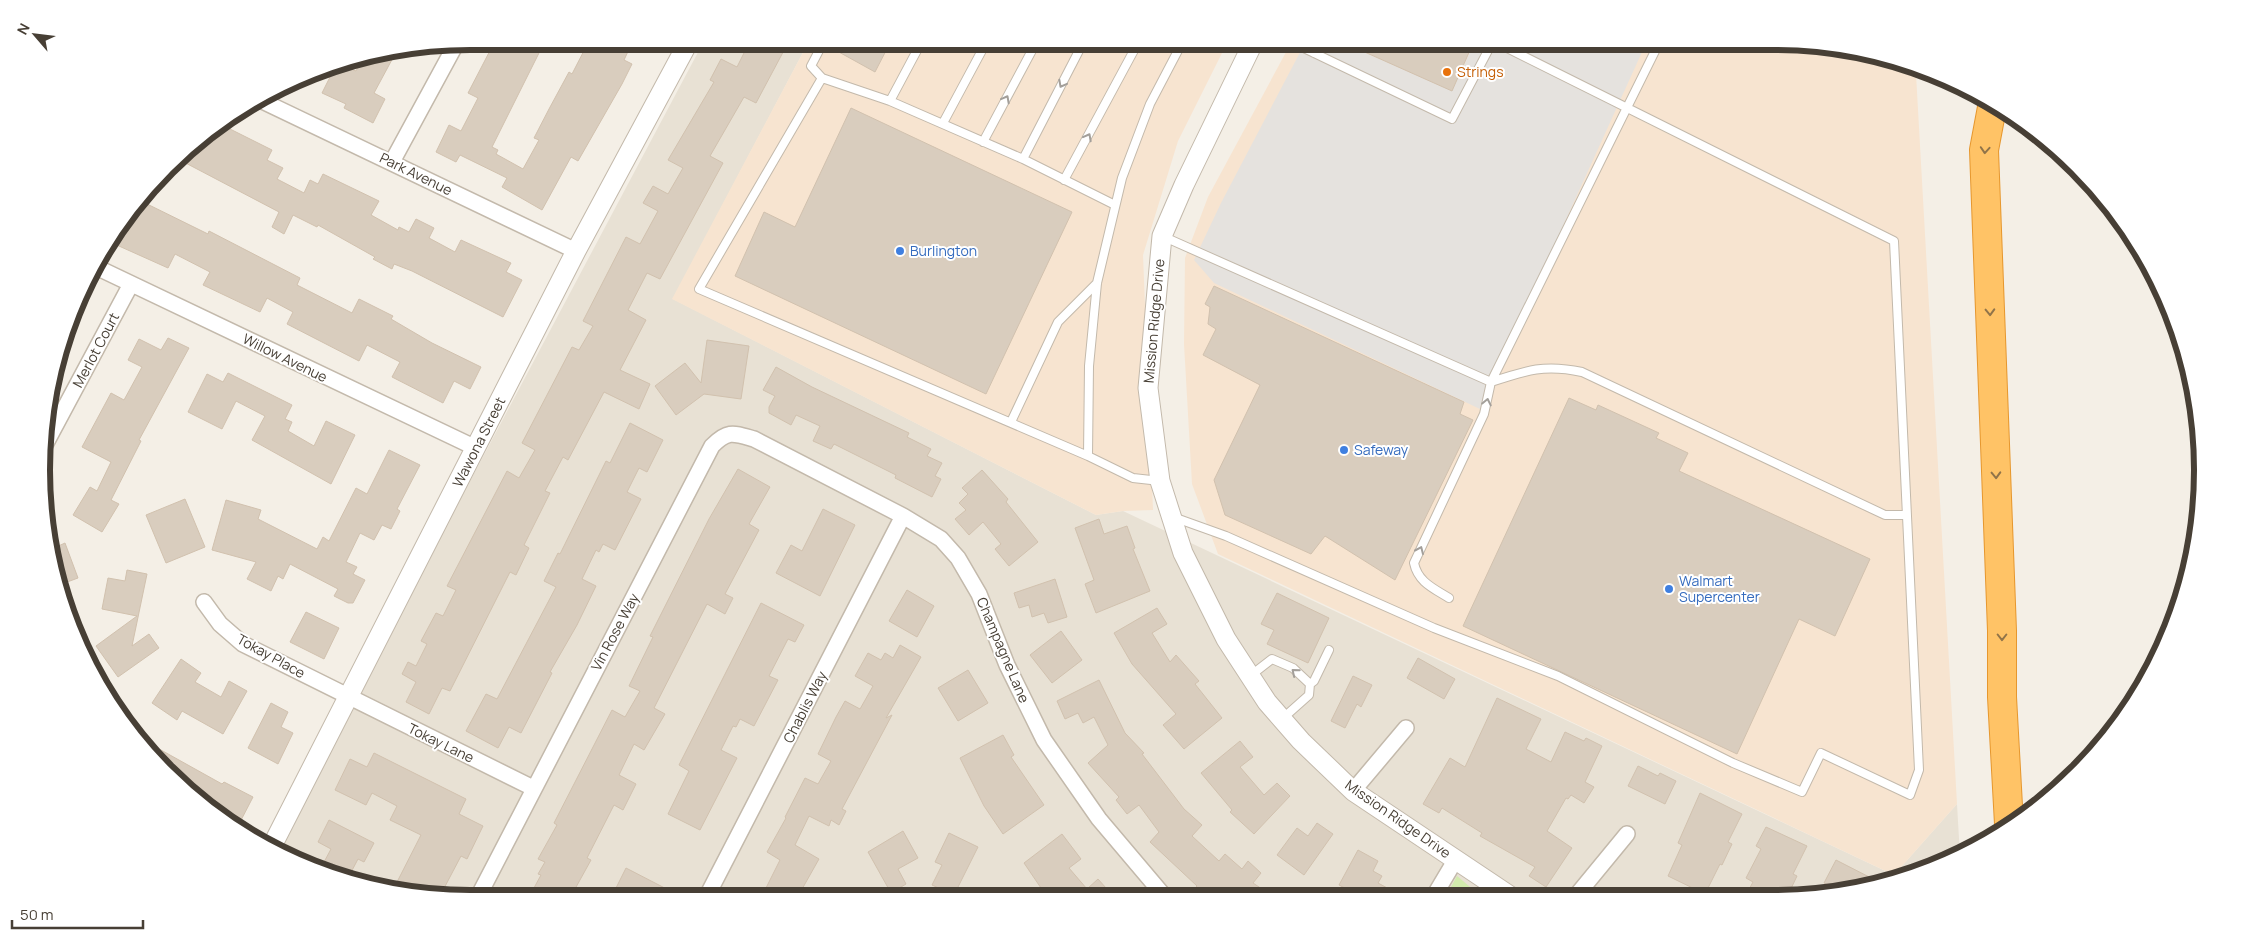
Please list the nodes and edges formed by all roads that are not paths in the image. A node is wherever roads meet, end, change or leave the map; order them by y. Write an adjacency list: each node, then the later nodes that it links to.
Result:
1 (684, 50): 29 (street, Wawona Street)
2 (819, 50): 17 (lane)
3 (917, 50): 18 (lane)
4 (982, 50): 22 (lane)
5 (1032, 50): 23 (lane, one-way to 5)
6 (1079, 50): 24 (lane, one-way to 24)
7 (1135, 50): 26 (lane, one-way to 7)
8 (1178, 50): 27 (lane)
9 (1250, 50): 28 (street, Mission Ridge Drive)
10 (1308, 50): 16 (lane)
11 (1315, 50): 16 (lane)
12 (1488, 50): 16 (lane)
13 (1511, 50): 20 (lane)
14 (1656, 50): 20 (lane)
15 (452, 51): 25 (street)
16 (1314, 53)
17 (822, 78): 18 (lane); 34 (lane)
18 (890, 100): 22 (lane)
19 (266, 103): 25 (street, Park Avenue)
20 (1628, 107): 33 (lane); 40 (lane)
21 (1991, 111): 53 (highway, one-way to 53)
22 (943, 123): 23 (lane)
23 (983, 142): 24 (lane)
24 (1023, 159): 26 (lane)
25 (392, 162): 29 (street, Park Avenue)
26 (1064, 180): 27 (lane)
27 (1115, 205): 31 (lane)
28 (1162, 236): 33 (lane); 39 (street, Mission Ridge Drive)
29 (576, 251): 36 (street, Wawona Street)
30 (101, 269): 32 (street, Willow Avenue)
31 (1097, 283): 34 (lane); 37 (lane)
32 (131, 284): 35 (street, Merlot Court); 36 (street, Willow Avenue)
33 (1491, 382): 40 (lane); 43 (lane, one-way to 33)
34 (1011, 422): 37 (lane)
35 (52, 431)
36 (476, 448): 48 (street, Wawona Street)
37 (1088, 456): 39 (lane)
38 (793, 459): 41 (street, Champagne Lane); 51 (street, Vin Rose Way)
39 (1160, 481): 42 (street, Mission Ridge Drive)
40 (1906, 515): 42 (lane)
41 (903, 516): 58 (street, Chablis Way); 59 (street, Champagne Lane)
42 (1172, 516): 46 (street, Mission Ridge Drive)
43 (1449, 598)
44 (204, 602): 48 (street, Tokay Place)
45 (1329, 650): 47 (lane)
46 (1250, 676): 47 (lane, one-way to 46); 49 (street, Mission Ridge Drive)
47 (1310, 684): 49 (lane)
48 (349, 697): 51 (street, Tokay Lane); 55 (street, Wawona Street)
49 (1282, 719): 52 (street, Mission Ridge Drive)
50 (1406, 728): 52 (street)
51 (533, 788): 57 (street, Vin Rose Way)
52 (1354, 791): 56 (street, Mission Ridge Drive)
53 (2009, 818)
54 (1627, 834): 62 (street)
55 (274, 842)
56 (1456, 859): 60 (street); 61 (street, Mission Ridge Drive)
57 (482, 890)
58 (710, 890)
59 (1158, 890)
60 (1438, 890)
61 (1501, 890)
62 (1581, 890)

